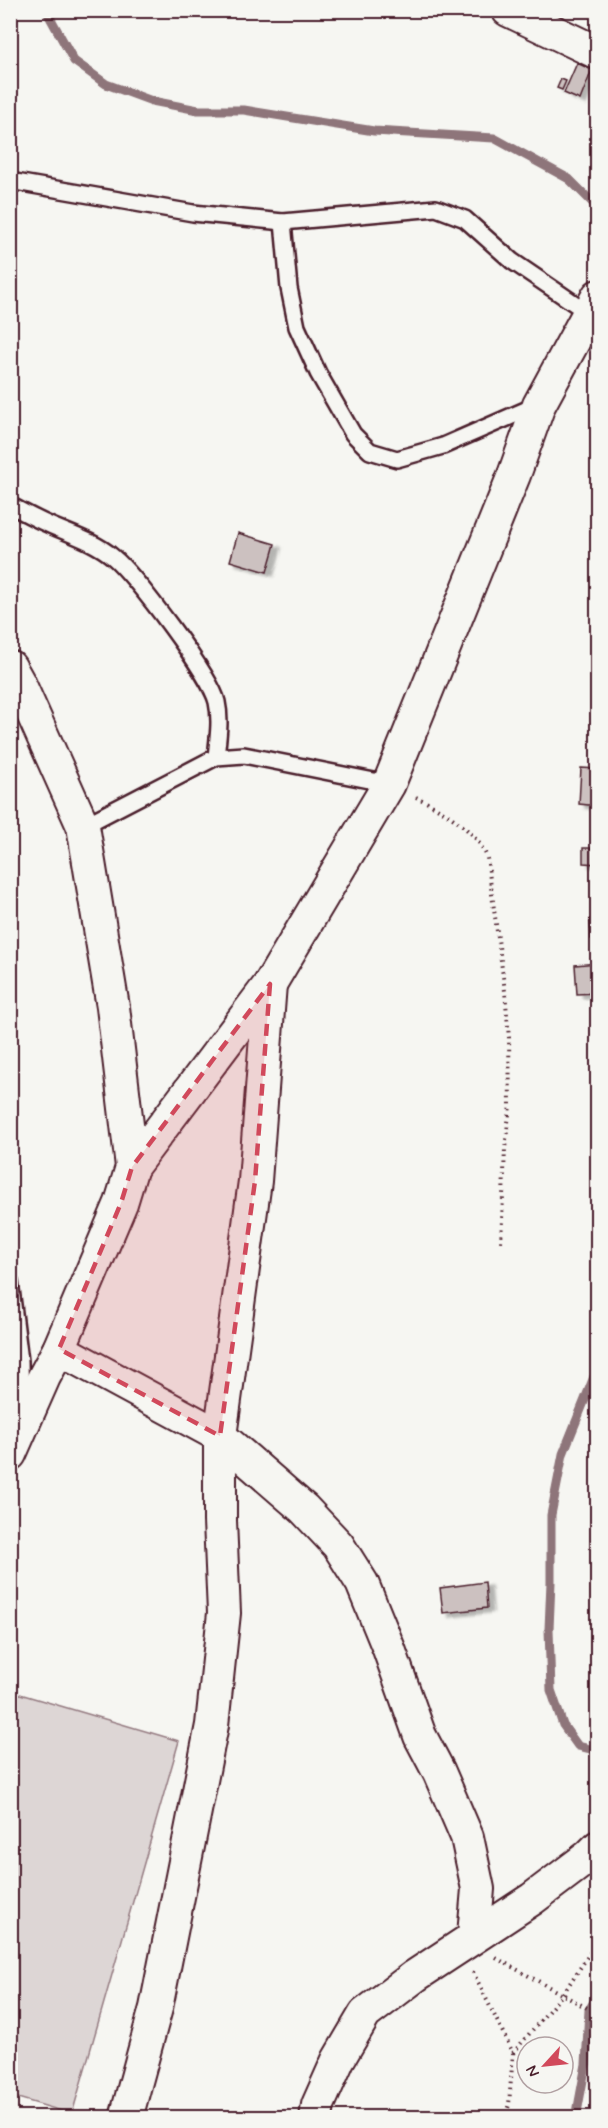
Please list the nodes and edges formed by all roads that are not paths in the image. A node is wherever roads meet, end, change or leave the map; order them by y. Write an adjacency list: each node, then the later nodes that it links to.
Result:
1 (508, 10): 2 (street)
2 (597, 53)
3 (10, 181): 4 (lane)
4 (283, 222): 5 (lane); 6 (lane)
5 (592, 304): 6 (street)
6 (539, 405): 10 (street)
7 (10, 505): 9 (lane)
8 (10, 667): 11 (street)
9 (216, 757): 10 (lane); 11 (lane)
10 (389, 784): 12 (street)
11 (83, 826): 13 (street)
12 (270, 984): 13 (street); 16 (street)
13 (132, 1167): 15 (street)
14 (10, 1281): 17 (lane)
15 (59, 1349): 16 (street); 17 (street)
16 (220, 1436): 19 (street); 20 (street)
17 (16, 1442)
18 (597, 1847): 19 (street)
19 (466, 1940): 21 (street)
20 (126, 2118)
21 (316, 2118)

